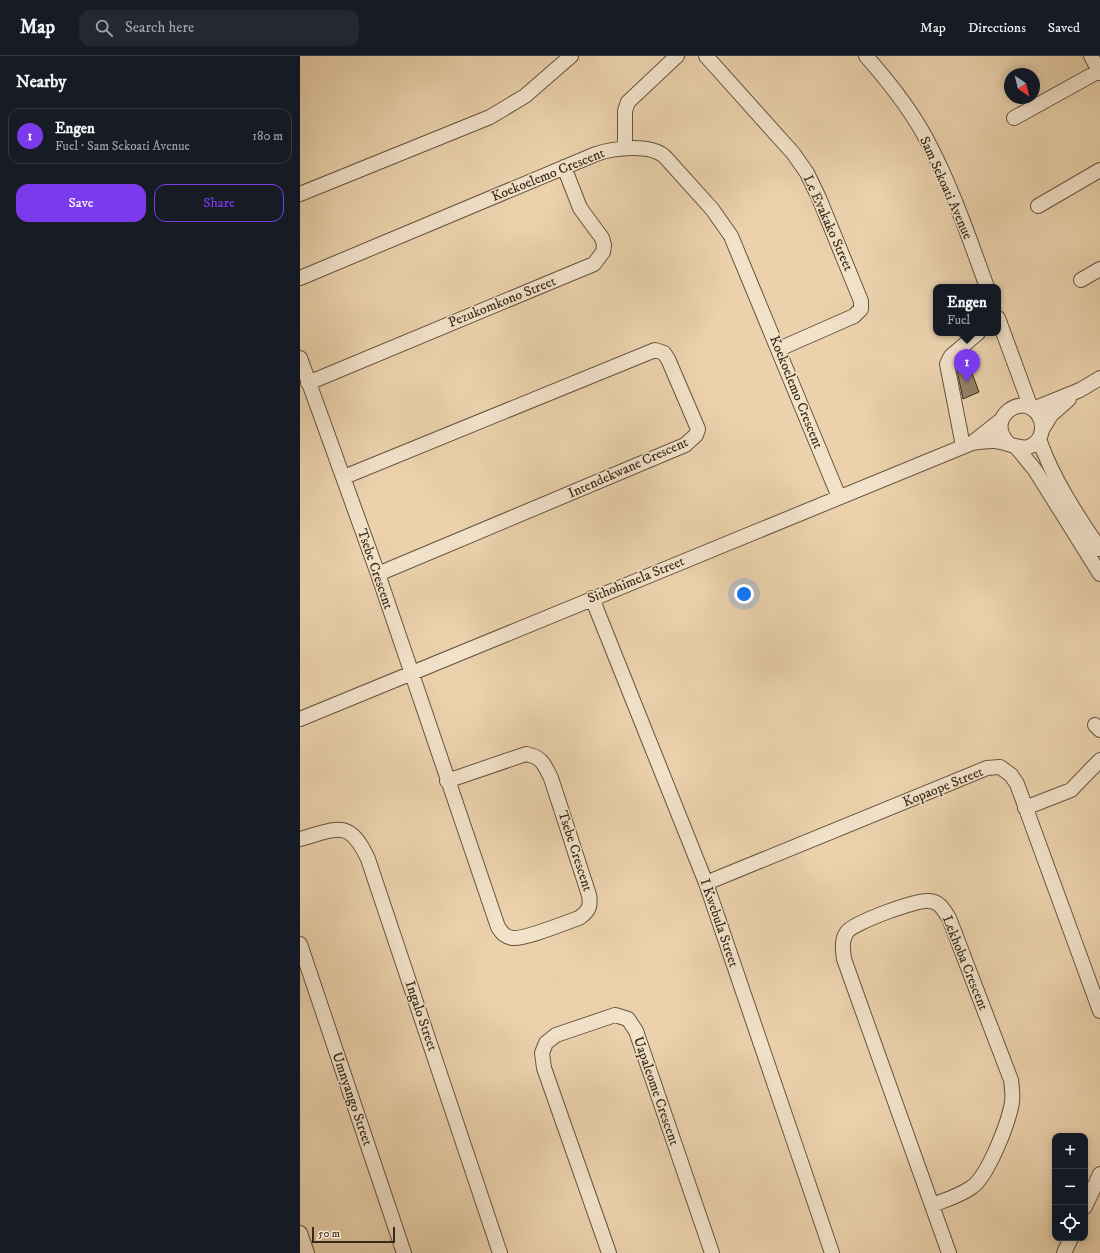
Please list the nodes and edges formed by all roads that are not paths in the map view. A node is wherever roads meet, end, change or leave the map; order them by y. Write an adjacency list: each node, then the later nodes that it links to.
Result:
1 (571, 56): 11 (street)
2 (677, 56): 8 (street)
3 (706, 56): 19 (street, Le Evakako Street)
4 (866, 56): 16 (street, Sam Sekoati Avenue)
5 (1091, 56): 6 (street)
6 (1099, 72): 7 (street)
7 (1014, 118)
8 (625, 148): 9 (street, Koekoelemo Crescent); 19 (street, Koekoelemo Crescent)
9 (564, 167): 14 (street, Koekoelemo Crescent); 23 (street, Pezukomkono Street)
10 (1100, 170): 12 (street)
11 (300, 194)
12 (1038, 206)
13 (1100, 269): 15 (street)
14 (300, 278)
15 (1081, 280)
16 (986, 284)
17 (1001, 327): 22 (street)
18 (974, 336): 29 (street)
19 (779, 349): 32 (street, Koekoelemo Crescent)
20 (300, 358): 23 (street, Tsebe Crescent)
21 (1100, 378): 24 (street)
22 (1019, 380): 25 (street); 26 (street)
23 (308, 383): 31 (street, Tsebe Crescent)
24 (1080, 390): 26 (street); 28 (street)
25 (1011, 408): 26 (street); 27 (street)
26 (1032, 408): 28 (street)
27 (1001, 420): 29 (street, Sithohimela Street); 30 (street)
28 (1041, 433): 30 (street); 33 (street)
29 (967, 444): 30 (street, Sithohimela Street); 32 (street, Sithohimela Street)
30 (1012, 446): 35 (street)
31 (344, 478): 34 (street, Tsebe Crescent); 34 (street, Intendekwane Crescent)
32 (838, 497): 36 (street, Sithohimela Street)
33 (1100, 549)
34 (378, 574): 37 (street, Tsebe Crescent)
35 (1100, 574)
36 (592, 598): 37 (street, Sithohimela Street); 43 (street, I Kwebula Street)
37 (410, 673): 38 (street, Sithohimela Street); 40 (street, Tsebe Crescent)
38 (300, 719)
39 (1100, 760): 41 (street)
40 (447, 781): 40 (street, Tsebe Crescent)
41 (1025, 808): 43 (street, Kopaope Street); 45 (street, Kopaope Street)
42 (300, 839): 53 (street, Ingalo Street)
43 (706, 883): 56 (street, I Kwebula Street)
44 (300, 944): 52 (street, Umnyango Street)
45 (1100, 1011)
46 (1100, 1174): 48 (street)
47 (932, 1205): 47 (street, Lekhoba Crescent); 57 (street, Lekhoba Crescent)
48 (1086, 1205)
49 (300, 1233): 51 (street)
50 (1070, 1241): 58 (street)
51 (307, 1253)
52 (404, 1253)
53 (500, 1253)
54 (609, 1253): 55 (street, Uapaleome Crescent)
55 (712, 1253)
56 (832, 1253)
57 (949, 1253)
58 (1064, 1253)

